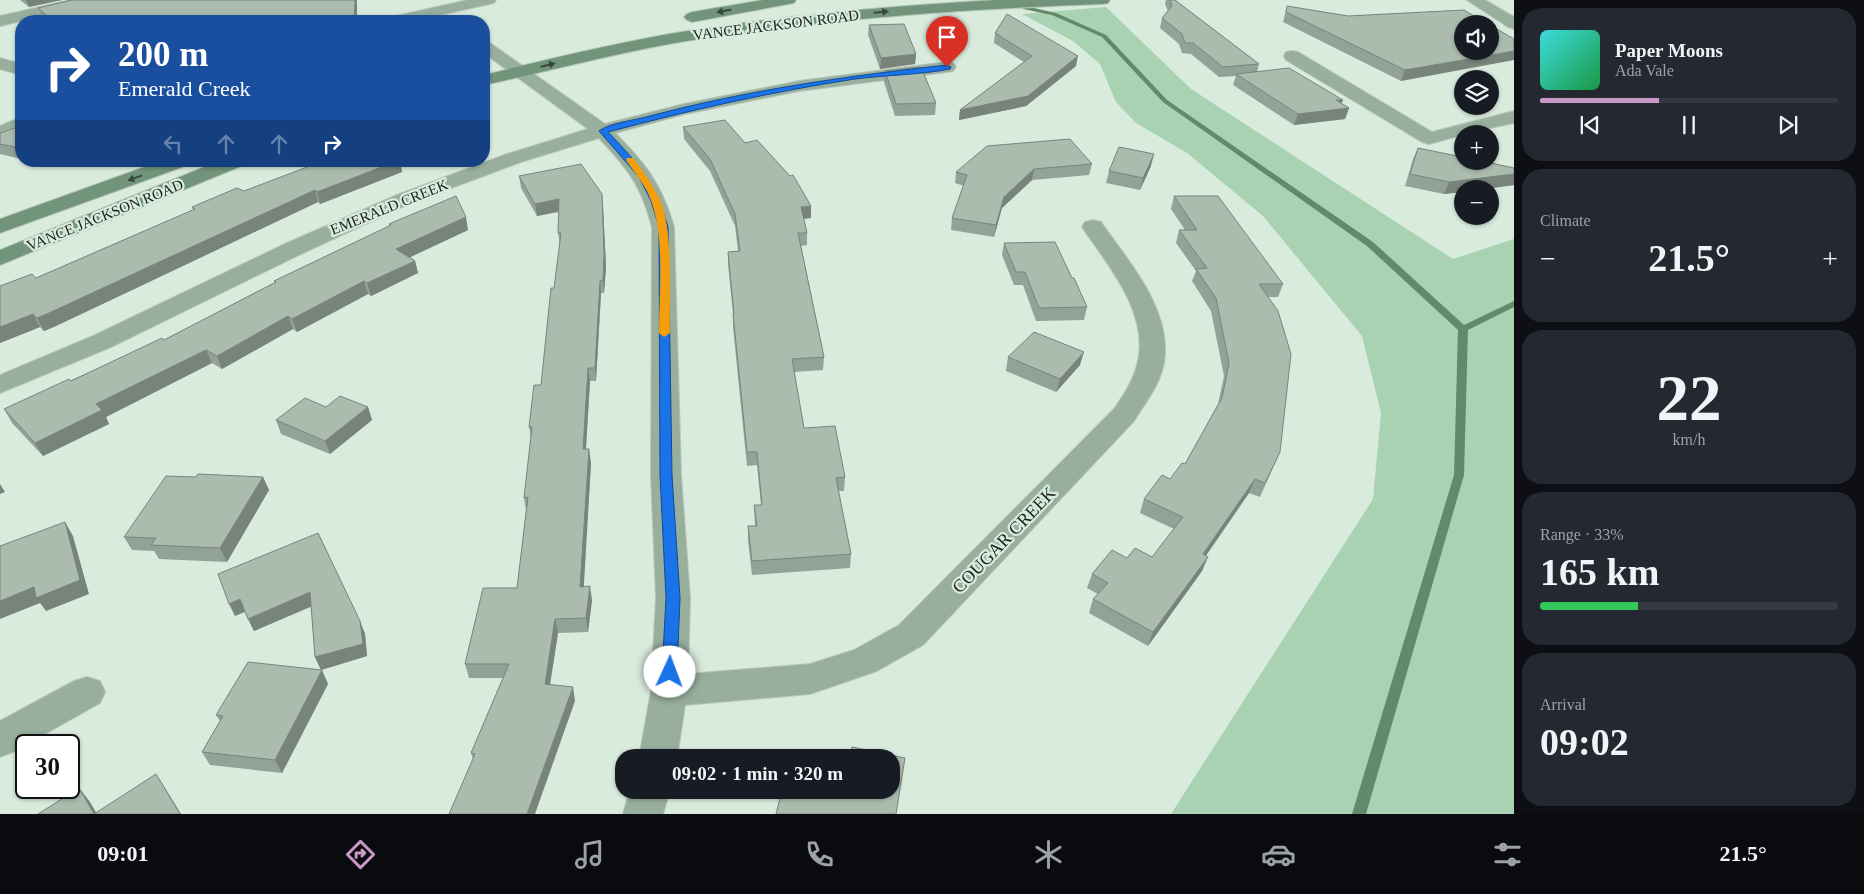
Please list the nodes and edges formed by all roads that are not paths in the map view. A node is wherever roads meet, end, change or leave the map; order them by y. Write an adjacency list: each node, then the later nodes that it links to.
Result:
1 (91, 0): 8 (street)
2 (489, 0): 6 (street)
3 (789, 0): 13 (main road, VANCE JACKSON ROAD, one-way to 13)
4 (1103, 0): 17 (main road, VANCE JACKSON ROAD, one-way to 4)
5 (1474, 0): 15 (street)
6 (450, 3): 10 (street); 11 (street)
7 (397, 6): 9 (street)
8 (26, 15)
9 (408, 15)
10 (417, 15)
11 (446, 15)
12 (15, 18): 14 (street)
13 (677, 20)
14 (0, 21)
15 (1514, 24)
16 (1292, 56): 22 (street)
17 (502, 59): 21 (main road, VANCE JACKSON ROAD); 24 (street)
18 (0, 63): 20 (street)
19 (947, 67): 24 (street, EMERALD CREEK)
20 (15, 68)
21 (490, 73)
22 (1514, 117)
23 (15, 126): 25 (street)
24 (603, 131): 31 (street, EMERALD CREEK); 32 (street)
25 (0, 134)
26 (164, 167): 28 (main road, VANCE JACKSON ROAD, one-way to 28)
27 (222, 167): 30 (main road, VANCE JACKSON ROAD)
28 (0, 226)
29 (1093, 227): 32 (street, COUGAR CREEK)
30 (0, 258)
31 (0, 385)
32 (669, 691): 35 (street)
33 (87, 692): 34 (street)
34 (0, 740)
35 (659, 749)
36 (648, 799): 37 (street)
37 (644, 814)

